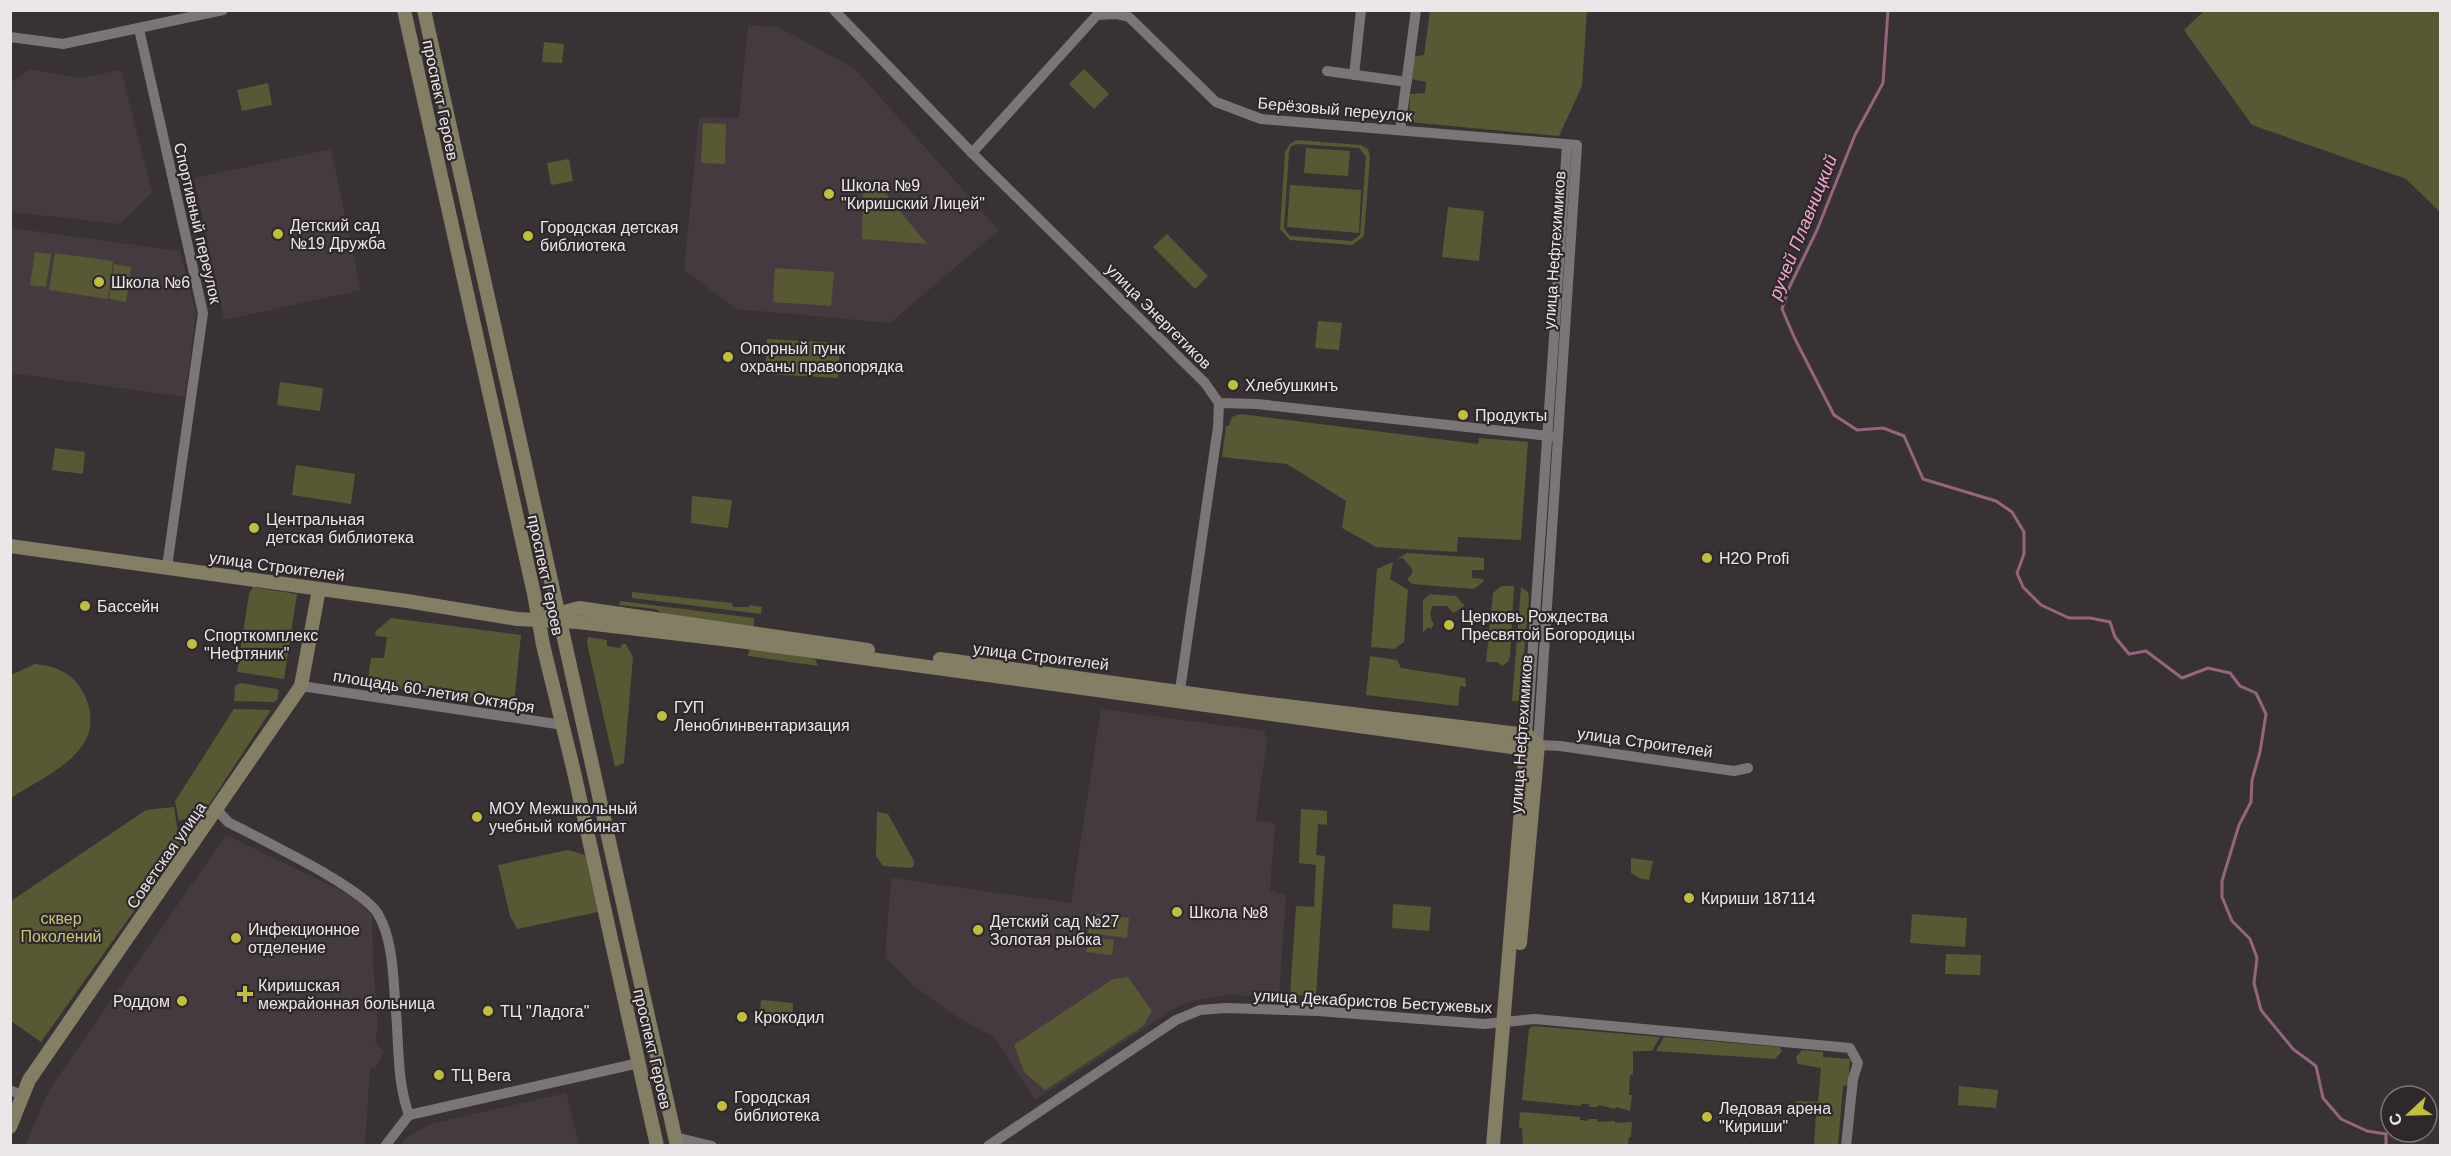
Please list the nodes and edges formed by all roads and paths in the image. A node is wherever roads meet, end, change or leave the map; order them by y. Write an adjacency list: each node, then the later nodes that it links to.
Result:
1 (223, 10): 7 (street)
2 (404, 10): 21 (street, проспект Героев)
3 (424, 10): 20 (street, проспект Героев)
4 (834, 10): 14 (street, улица Энергетиков)
5 (1361, 10): 10 (street)
6 (1416, 10): 11 (street)
7 (139, 29): 8 (street); 18 (street, Спортивный переулок)
8 (10, 37)
9 (1327, 71): 10 (street)
10 (1354, 75): 11 (street)
11 (1407, 82): 12 (street)
12 (1400, 130): 13 (street, Берёзовый переулок); 14 (street, Берёзовый переулок)
13 (1572, 145): 16 (street, улица Нефтехимиков)
14 (972, 153): 15 (street, улица Энергетиков)
15 (1219, 404): 16 (street); 23 (street)
16 (1553, 436): 25 (street, улица Нефтехимиков)
17 (10, 546): 18 (street, улица Строителей)
18 (167, 567): 19 (street, улица Строителей)
19 (319, 589): 21 (street, улица Строителей); 22 (street, Советская улица)
20 (559, 617): 21 (street, улица Строителей); 23 (street, улица Строителей); 33 (street, проспект Героев)
21 (538, 619): 24 (street, проспект Героев)
22 (301, 686): 24 (street, площадь 60-летия Октября); 27 (street, Советская улица)
23 (1179, 697): 25 (street, улица Строителей)
24 (563, 725): 29 (street, проспект Героев)
25 (1530, 743): 26 (street, улица Строителей); 28 (street, улица Нефтехимиков)
26 (1748, 768)
27 (218, 810): 30 (street, Советская улица); 31 (street)
28 (1509, 1022): 37 (street, улица Декабристов Бестужевых); 38 (street); 39 (street, улица Нефтехимиков); 40 (street, улица Декабристов Бестужевых)
29 (639, 1064): 31 (street); 36 (street, проспект Героев)
30 (16, 1093): 32 (street, Советская улица)
31 (410, 1115): 35 (street)
32 (10, 1127)
33 (676, 1141): 34 (street)
34 (707, 1144)
35 (385, 1146)
36 (657, 1146)
37 (988, 1146)
38 (1493, 1146)
39 (1502, 1146)
40 (1846, 1146)

